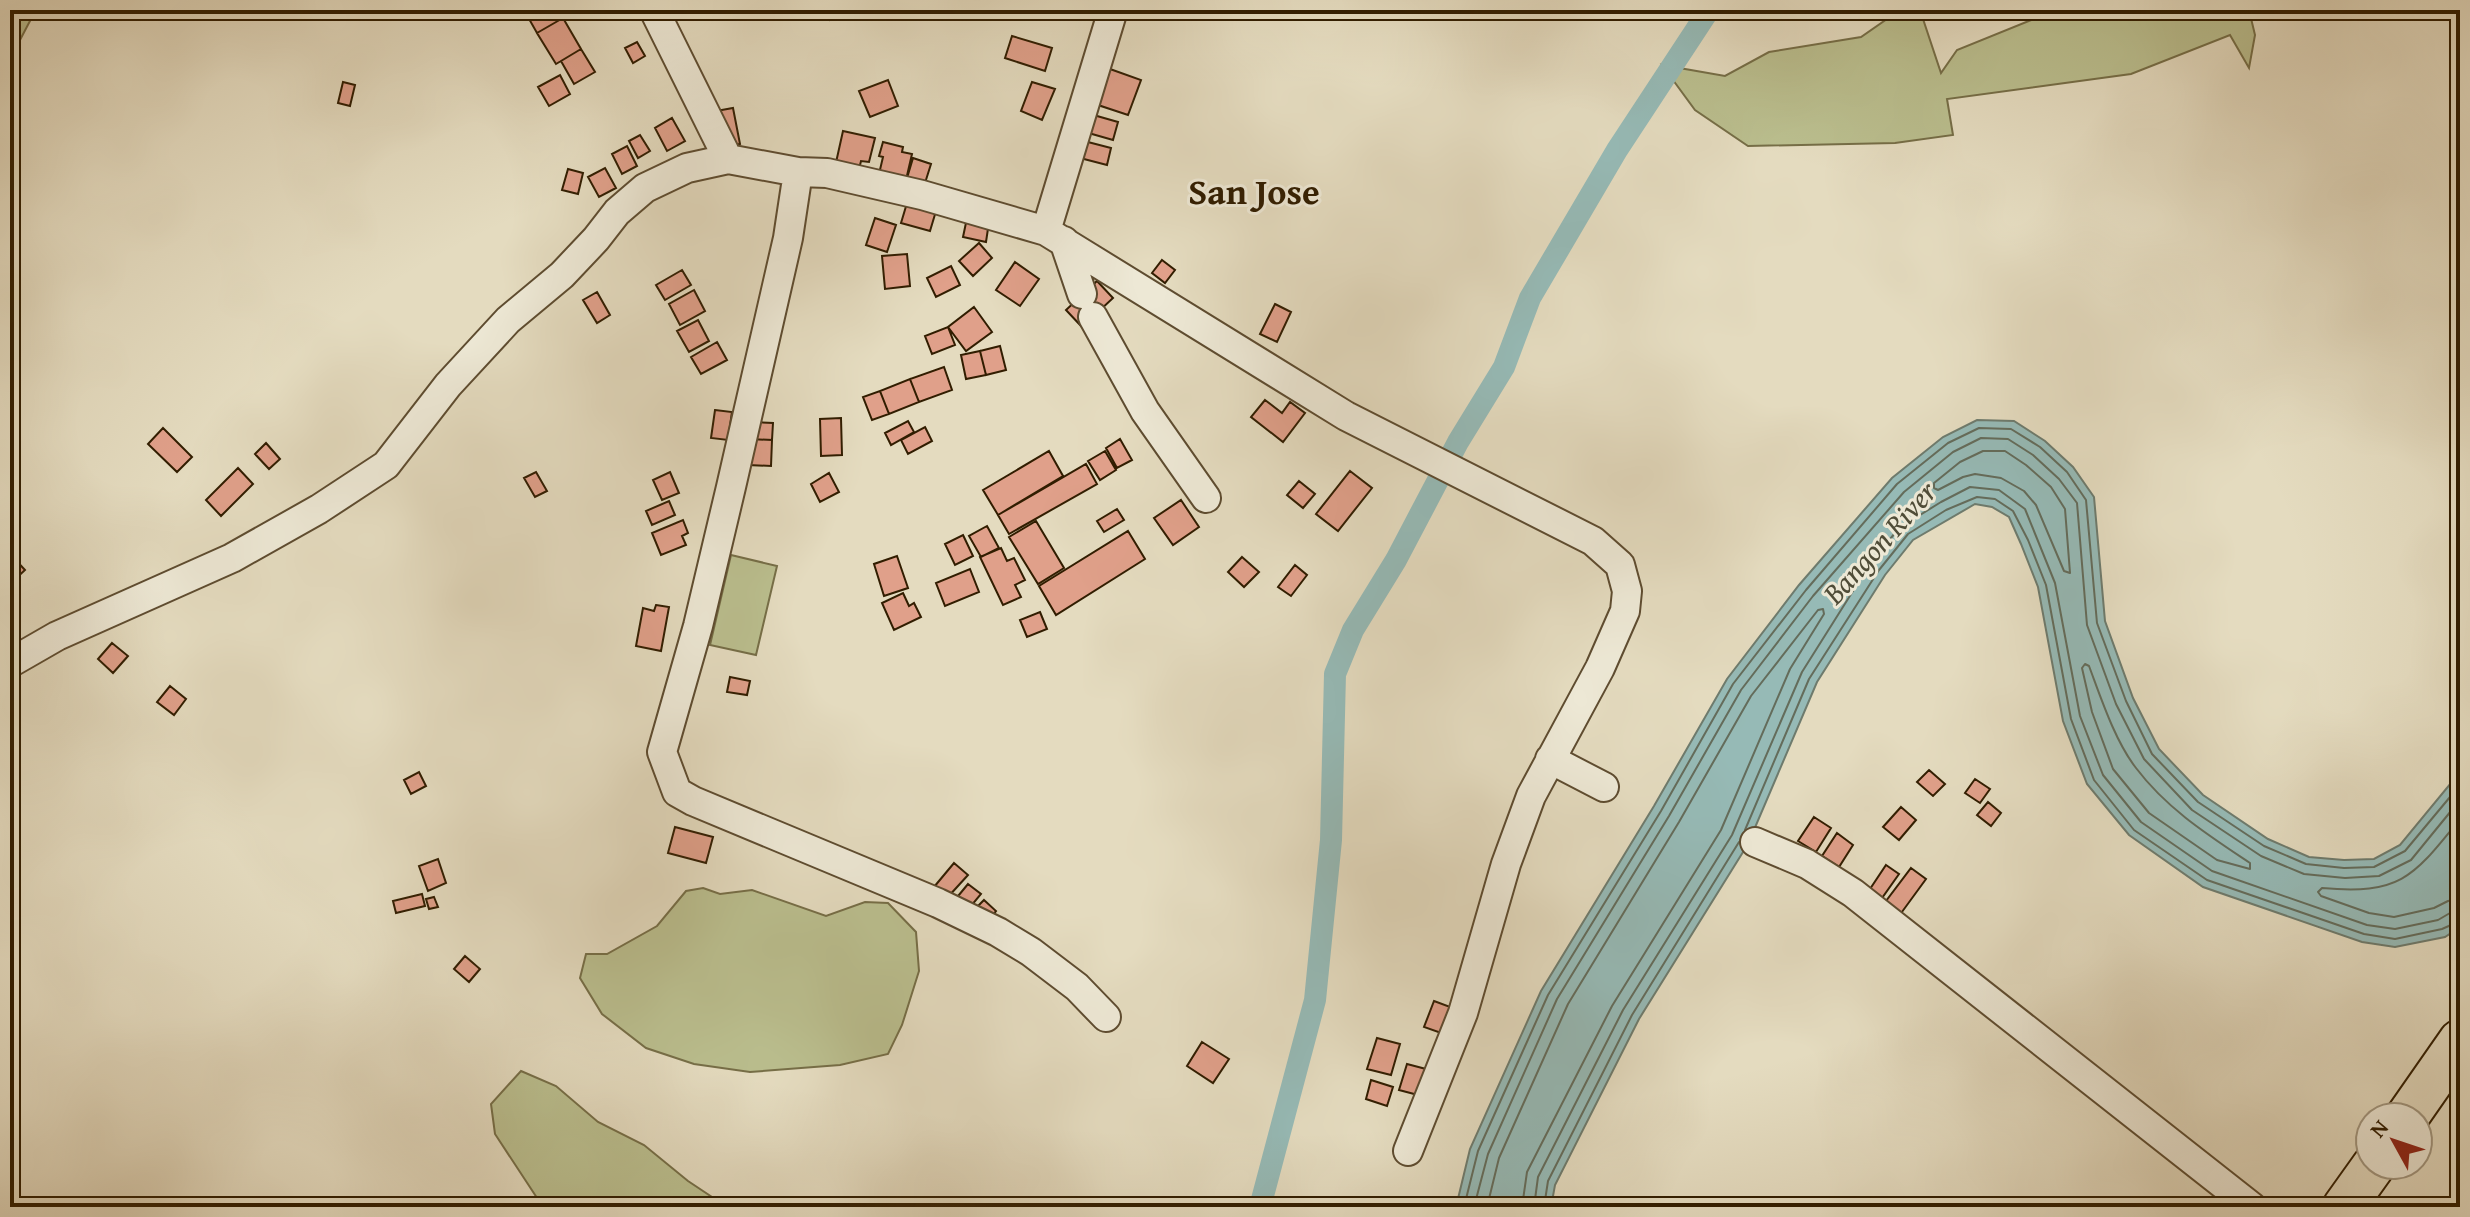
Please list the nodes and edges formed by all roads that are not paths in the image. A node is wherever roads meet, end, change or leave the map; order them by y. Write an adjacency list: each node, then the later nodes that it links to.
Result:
1 (654, 10): 3 (street)
2 (1113, 10): 5 (street)
3 (728, 159): 4 (street); 7 (street)
4 (798, 172): 5 (street); 11 (street)
5 (1055, 236): 6 (street); 8 (street)
6 (1206, 498)
7 (10, 663)
8 (1550, 759): 9 (street); 14 (street)
9 (1604, 787)
10 (1755, 842): 16 (street)
11 (1106, 1017)
12 (2460, 1041): 13 (highway)
13 (2418, 1101)
14 (1408, 1151)
15 (2363, 1181): 17 (highway)
16 (2252, 1207)
17 (2344, 1207)

